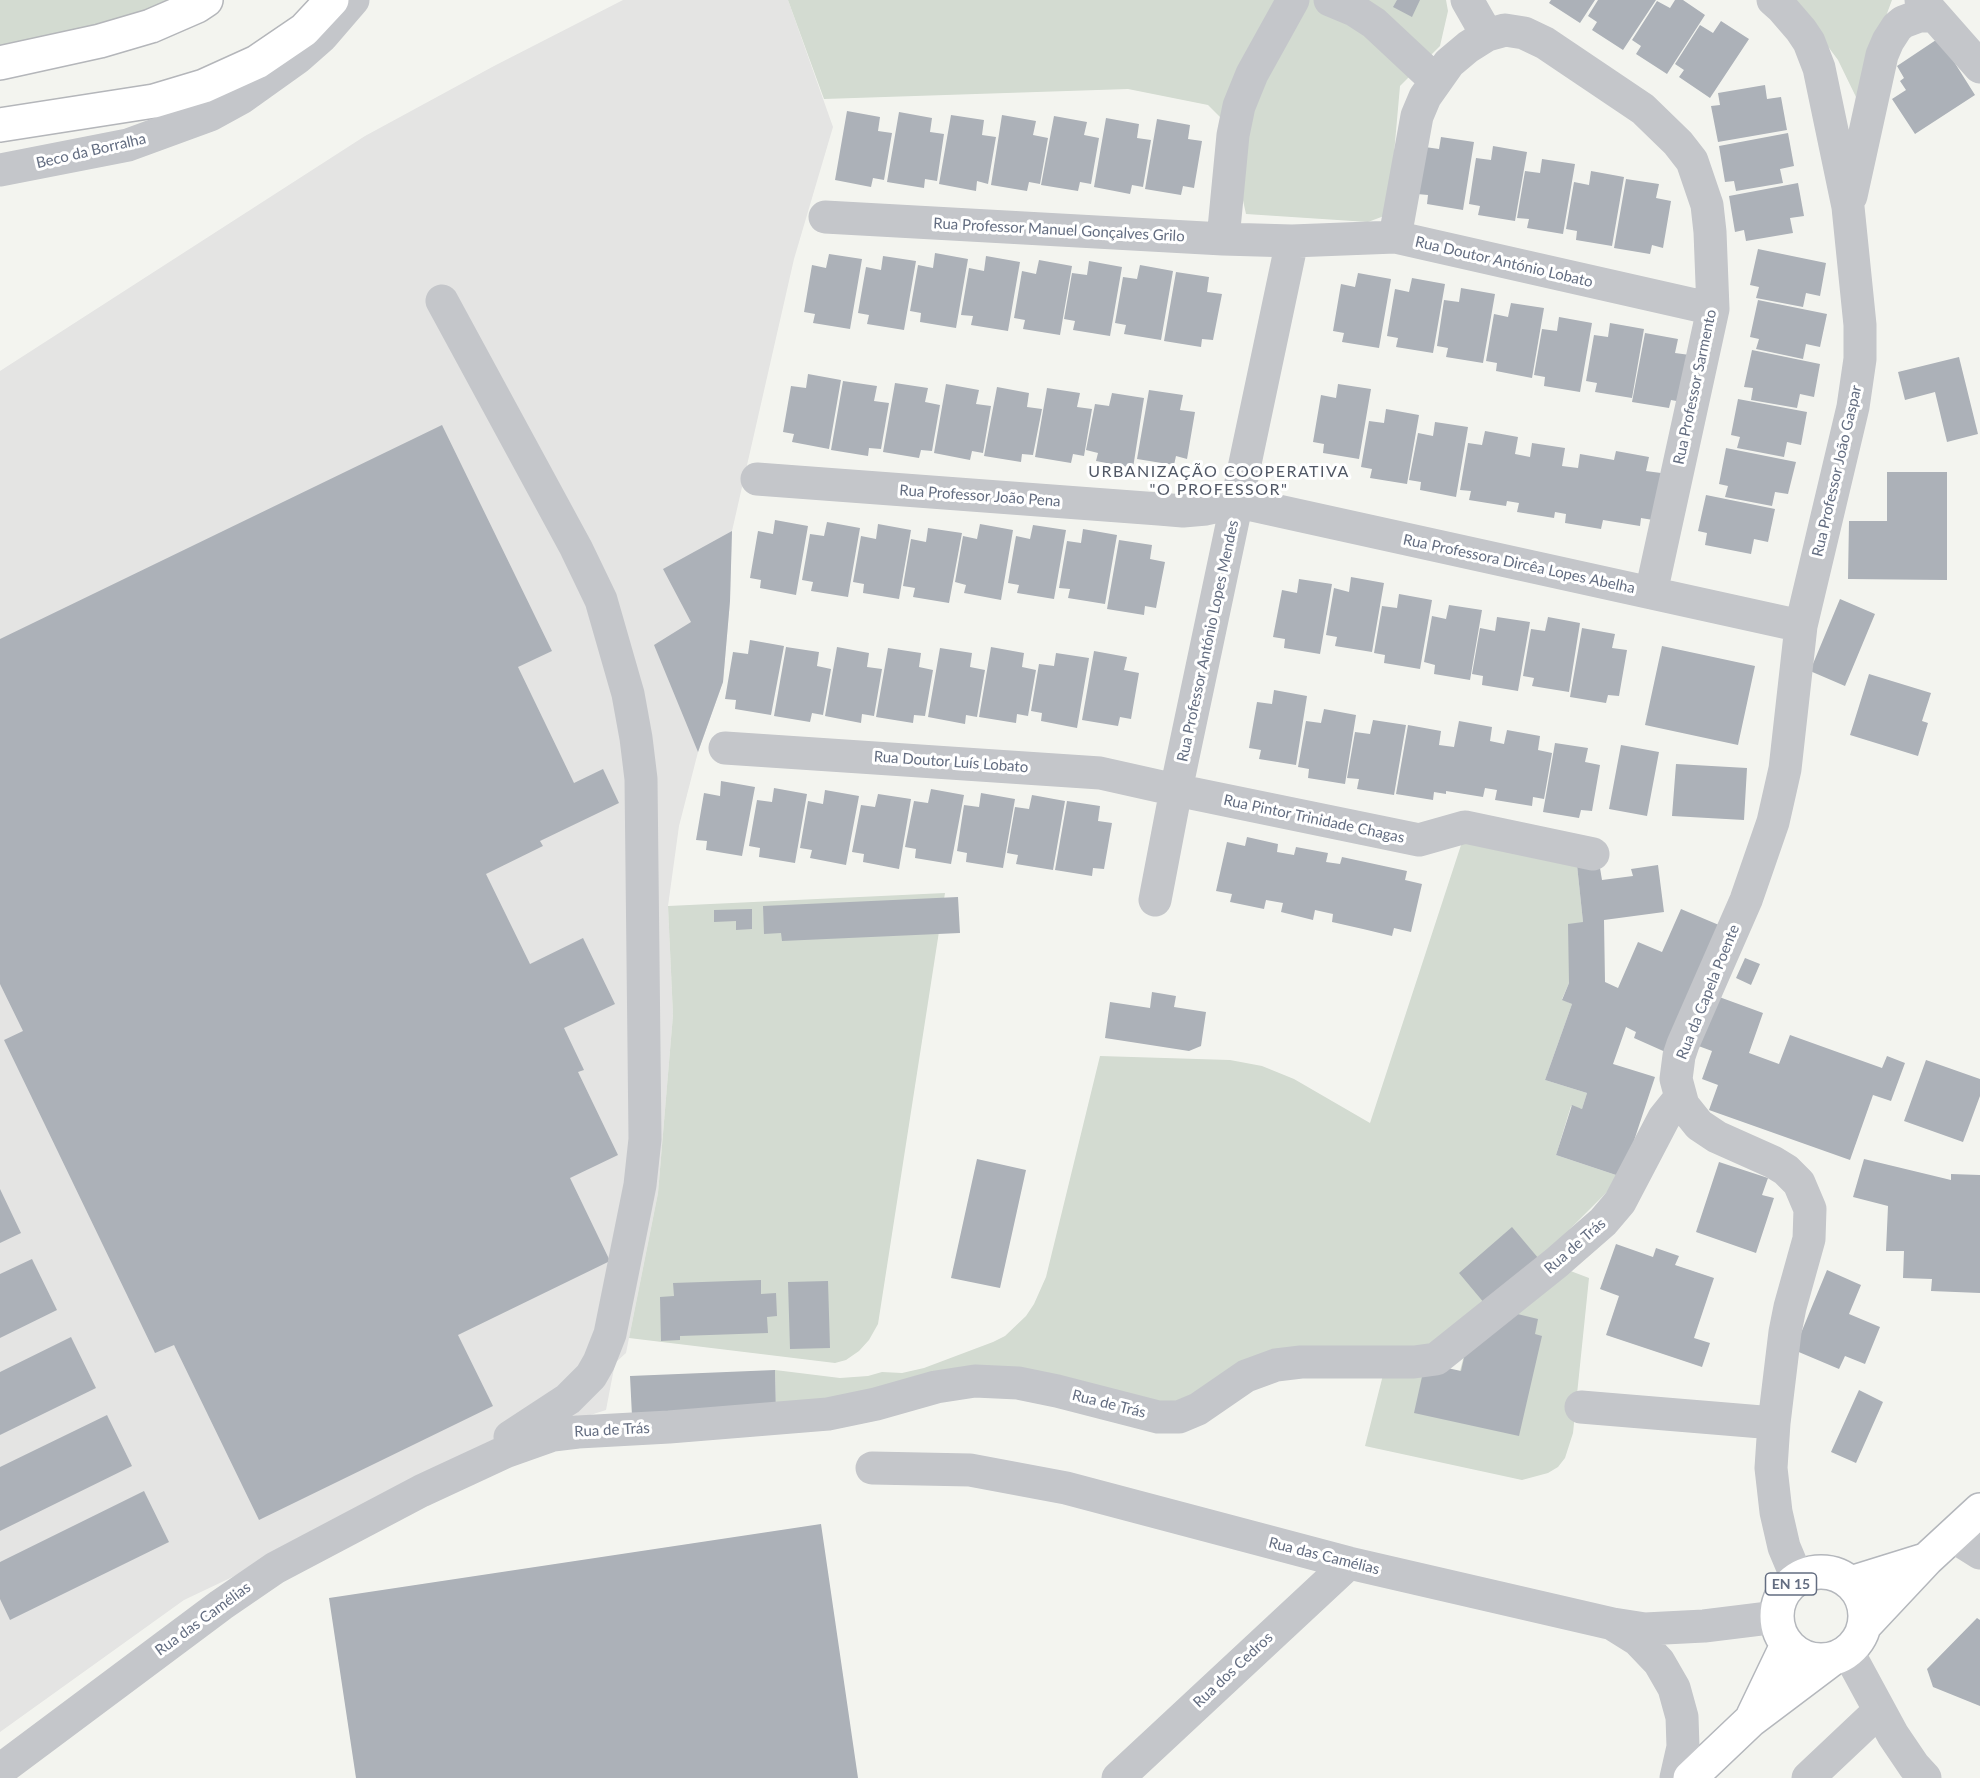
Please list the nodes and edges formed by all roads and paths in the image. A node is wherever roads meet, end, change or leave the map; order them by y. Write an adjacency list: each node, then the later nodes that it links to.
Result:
1 (206, 0): 10 (main road)
2 (332, 0): 13 (main road)
3 (353, 0): 14 (street, Beco da Borralha)
4 (1293, 0): 18 (street)
5 (1330, 0): 12 (street)
6 (1467, 0): 9 (street)
7 (1773, 0): 15 (street)
8 (1928, 8): 11 (street); 15 (street)
9 (1487, 35): 12 (street, Rua Professor Sarmento); 21 (street, Rua Professor Sarmento)
10 (0, 63)
11 (1980, 68)
12 (1435, 81): 17 (street, Rua Professor Sarmento)
13 (0, 125)
14 (0, 170)
15 (1848, 207): 25 (street, Rua Professor João Gaspar)
16 (825, 217): 18 (street, Rua Professor Manuel Gonçalves Grilo)
17 (1395, 237): 19 (street, Rua Doutor António Lobato); 21 (street, Rua Doutor António Lobato)
18 (1223, 239): 19 (street, Rua Professor Manuel Gonçalves Grilo)
19 (1292, 241): 23 (street, Rua Professor António Lopes Mendes)
20 (442, 301): 34 (street)
21 (1713, 309): 24 (street, Rua Professor Sarmento)
22 (757, 479): 23 (street, Rua Professor João Pena)
23 (1238, 502): 24 (street, Rua Professora Dircêa Lopes Abelha); 27 (street, Rua Professor António Lopes Mendes)
24 (1651, 593): 25 (street, Rua Professora Dircêa Lopes Abelha)
25 (1801, 626): 30 (street, Rua da Capela Poente)
26 (725, 748): 27 (street, Rua Doutor Luís Lobato)
27 (1176, 790): 28 (street, Rua Pintor Trinidade Chagas); 29 (street, Rua Professor António Lopes Mendes)
28 (1593, 854)
29 (1155, 900)
30 (1680, 1098): 32 (street); 34 (street, Rua de Trás)
31 (1581, 1407): 32 (street)
32 (1774, 1423): 40 (street)
33 (872, 1468): 39 (street, Rua das Camélias)
34 (421, 1491): 48 (street, Rua das Camélias)
35 (1980, 1510): 36 (main road, EN 15)
36 (1953, 1536): 37 (street); 38 (main road, EN 15)
37 (1980, 1553)
38 (1927, 1559): 41 (main road, EN 15); 43 (main road, EN 15)
39 (1348, 1563): 42 (street, Rua das Camélias); 49 (street, Rua dos Cedros)
40 (1797, 1578): 41 (main road, EN 15); 44 (main road, EN 15)
41 (1851, 1583): 43 (main road)
42 (1613, 1624): 44 (street, Rua das Camélias); 50 (street)
43 (1866, 1624): 45 (main road, EN 15)
44 (1782, 1631): 45 (main road); 47 (main road, EN 15)
45 (1840, 1656): 46 (street); 47 (main road, EN 15)
46 (1879, 1711): 52 (street); 53 (street)
47 (1751, 1720): 51 (main road, EN 15)
48 (0, 1770)
49 (1118, 1778)
50 (1677, 1778)
51 (1690, 1778)
52 (1808, 1778)
53 (1925, 1778)

